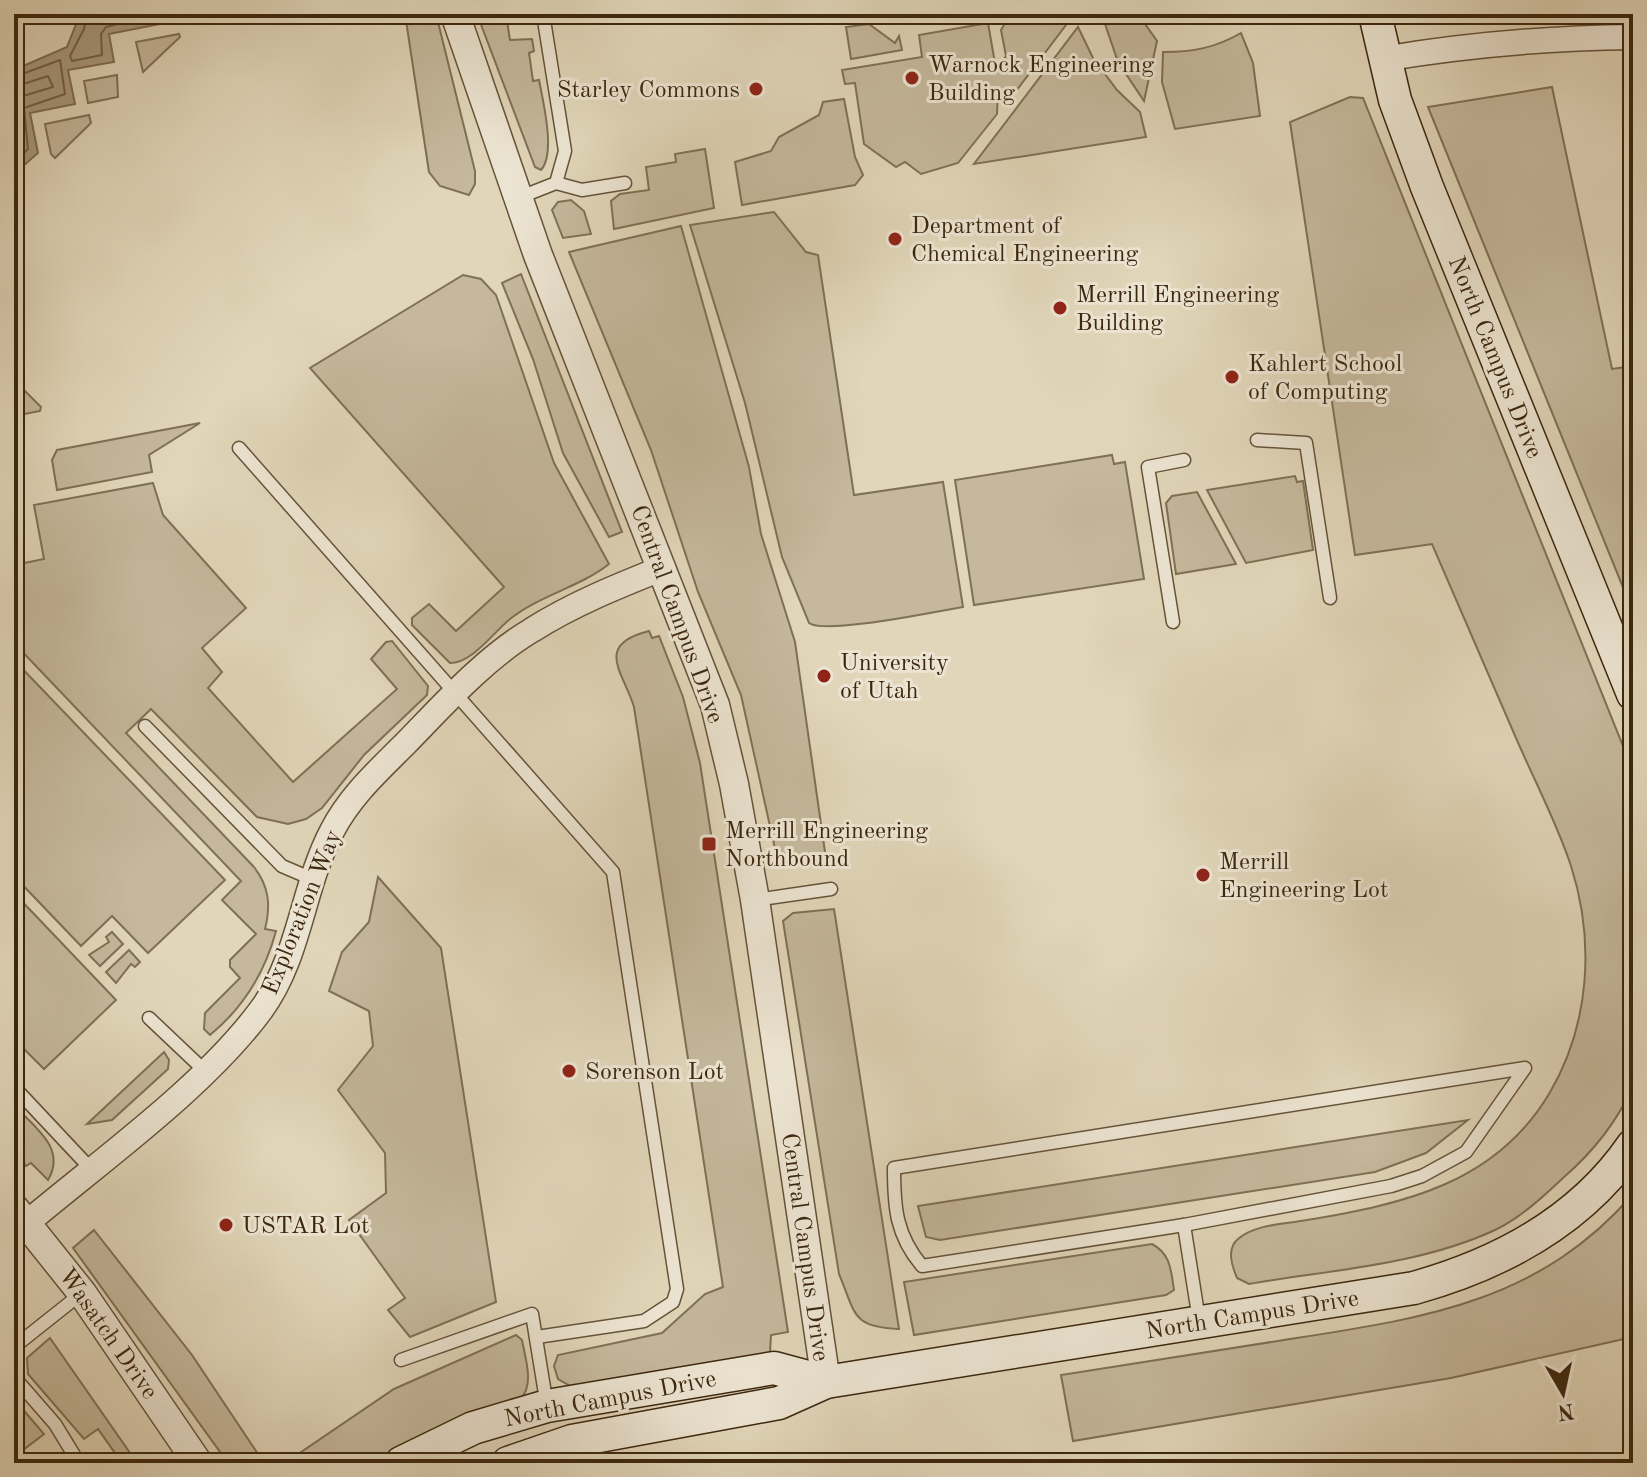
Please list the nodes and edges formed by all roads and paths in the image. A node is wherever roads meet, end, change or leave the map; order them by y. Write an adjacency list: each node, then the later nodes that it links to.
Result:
1 (455, 14): 8 (street, Central Campus Drive)
2 (543, 14): 6 (lane)
3 (1375, 14): 5 (main road, North Campus Drive)
4 (1633, 37): 5 (street)
5 (1383, 59): 16 (main road, North Campus Drive)
6 (556, 183): 7 (lane); 8 (lane)
7 (625, 183)
8 (518, 199): 12 (street, Central Campus Drive)
9 (1257, 440): 13 (lane)
10 (239, 448): 15 (lane)
11 (1184, 460): 14 (lane)
12 (663, 568): 15 (street, Exploration Way); 20 (street, Central Campus Drive)
13 (1330, 598)
14 (1173, 622)
15 (456, 693): 18 (street, Exploration Way); 30 (lane)
16 (1633, 694)
17 (145, 726): 18 (lane)
18 (310, 878): 22 (street, Exploration Way)
19 (831, 889): 20 (lane)
20 (755, 900): 34 (street, Central Campus Drive)
21 (149, 1018): 22 (lane)
22 (206, 1072): 25 (street, Exploration Way)
23 (14, 1087): 25 (lane)
24 (1633, 1145): 29 (main road, North Campus Drive)
25 (91, 1169): 26 (street, Exploration Way)
26 (19, 1221): 28 (street, Wasatch Drive)
27 (1184, 1225): 27 (lane); 29 (lane)
28 (82, 1293): 31 (lane); 37 (street, Wasatch Drive)
29 (1199, 1322): 34 (main road, North Campus Drive)
30 (537, 1337): 32 (lane); 35 (lane)
31 (14, 1347)
32 (401, 1360)
33 (14, 1377): 36 (lane)
34 (826, 1382): 35 (main road, North Campus Drive); 39 (main road, North Campus Drive)
35 (547, 1406): 38 (main road, North Campus Drive)
36 (74, 1455)
37 (198, 1463)
38 (401, 1463)
39 (508, 1463)

